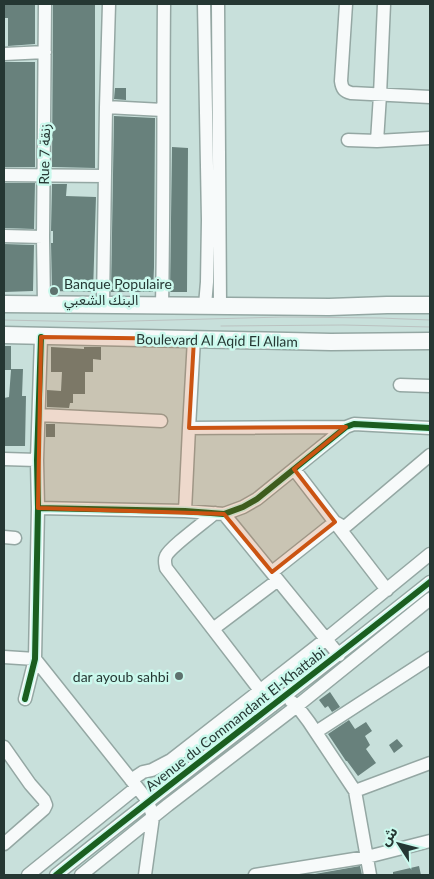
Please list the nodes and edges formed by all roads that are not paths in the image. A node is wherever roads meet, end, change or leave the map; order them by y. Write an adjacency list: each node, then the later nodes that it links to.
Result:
1 (45, 4): 8 (street, Rue 7 زنقة)
2 (109, 4): 12 (street)
3 (164, 4): 13 (street)
4 (204, 4): 27 (street)
5 (218, 4): 27 (street)
6 (346, 4): 10 (street)
7 (384, 4): 10 (street)
8 (45, 52): 9 (street); 18 (street, Rue 7 زنقة)
9 (4, 54)
10 (380, 95): 11 (street); 16 (street)
11 (430, 97)
12 (106, 107): 13 (street); 19 (street)
13 (163, 110): 25 (street)
14 (430, 138): 16 (street)
15 (348, 140): 16 (street)
16 (377, 141)
17 (4, 175): 18 (street)
18 (44, 176): 19 (street); 21 (street, Rue 7 زنقة)
19 (105, 176): 24 (street)
20 (4, 236): 21 (street)
21 (43, 236): 23 (street, Rue 7 زنقة)
22 (4, 304): 23 (main road)
23 (44, 304): 24 (main road)
24 (103, 304): 25 (main road)
25 (162, 305): 27 (main road)
26 (430, 305): 27 (main road)
27 (212, 306)
28 (4, 336): 29 (main road, Boulevard Al Aqid El Allam)
29 (41, 337): 30 (main road, Boulevard Al Aqid El Allam); 34 (street)
30 (194, 339): 31 (main road, Boulevard Al Aqid El Allam); 37 (street)
31 (430, 341)
32 (400, 385): 33 (street)
33 (430, 386)
34 (39, 415): 35 (street); 41 (street)
35 (161, 421)
36 (346, 427): 37 (street); 38 (street); 42 (street)
37 (189, 428): 44 (street)
38 (430, 428)
39 (430, 455): 46 (street)
40 (4, 459): 41 (street)
41 (38, 460): 43 (street)
42 (294, 469): 45 (street); 46 (street)
43 (38, 508): 44 (street); 57 (street)
44 (185, 511): 45 (street)
45 (220, 513): 48 (street); 52 (street)
46 (335, 522): 48 (street); 50 (street)
47 (430, 554): 50 (street)
48 (275, 576): 52 (street); 53 (street)
49 (430, 582): 54 (street, Avenue du Commandant El-Khattabi)
50 (387, 590): 53 (street)
51 (428, 605): 62 (street, Avenue du Commandant El-Khattabi)
52 (213, 629): 58 (street)
53 (326, 639): 54 (street); 58 (street)
54 (339, 654): 59 (street, Avenue du Commandant El-Khattabi)
55 (4, 657): 57 (street)
56 (430, 658): 63 (street)
57 (35, 659): 60 (street); 66 (street)
58 (259, 690): 61 (street); 66 (street)
59 (285, 696): 61 (street, Avenue du Commandant El-Khattabi); 62 (street)
60 (25, 699)
61 (272, 706): 68 (street, Avenue du Commandant El-Khattabi)
62 (297, 706): 63 (street); 69 (street, Avenue du Commandant El-Khattabi)
63 (316, 732): 67 (street)
64 (4, 747): 71 (street)
65 (430, 763): 67 (street)
66 (134, 783): 68 (street); 74 (street)
67 (355, 791): 72 (street)
68 (148, 801): 69 (street); 75 (street, Avenue du Commandant El-Khattabi)
69 (153, 817): 76 (street, Avenue du Commandant El-Khattabi); 77 (street)
70 (430, 841): 72 (street)
71 (4, 844)
72 (367, 857): 73 (street); 79 (street)
73 (292, 872): 78 (street)
74 (28, 875)
75 (56, 875)
76 (81, 875)
77 (145, 875)
78 (255, 875)
79 (370, 875)

